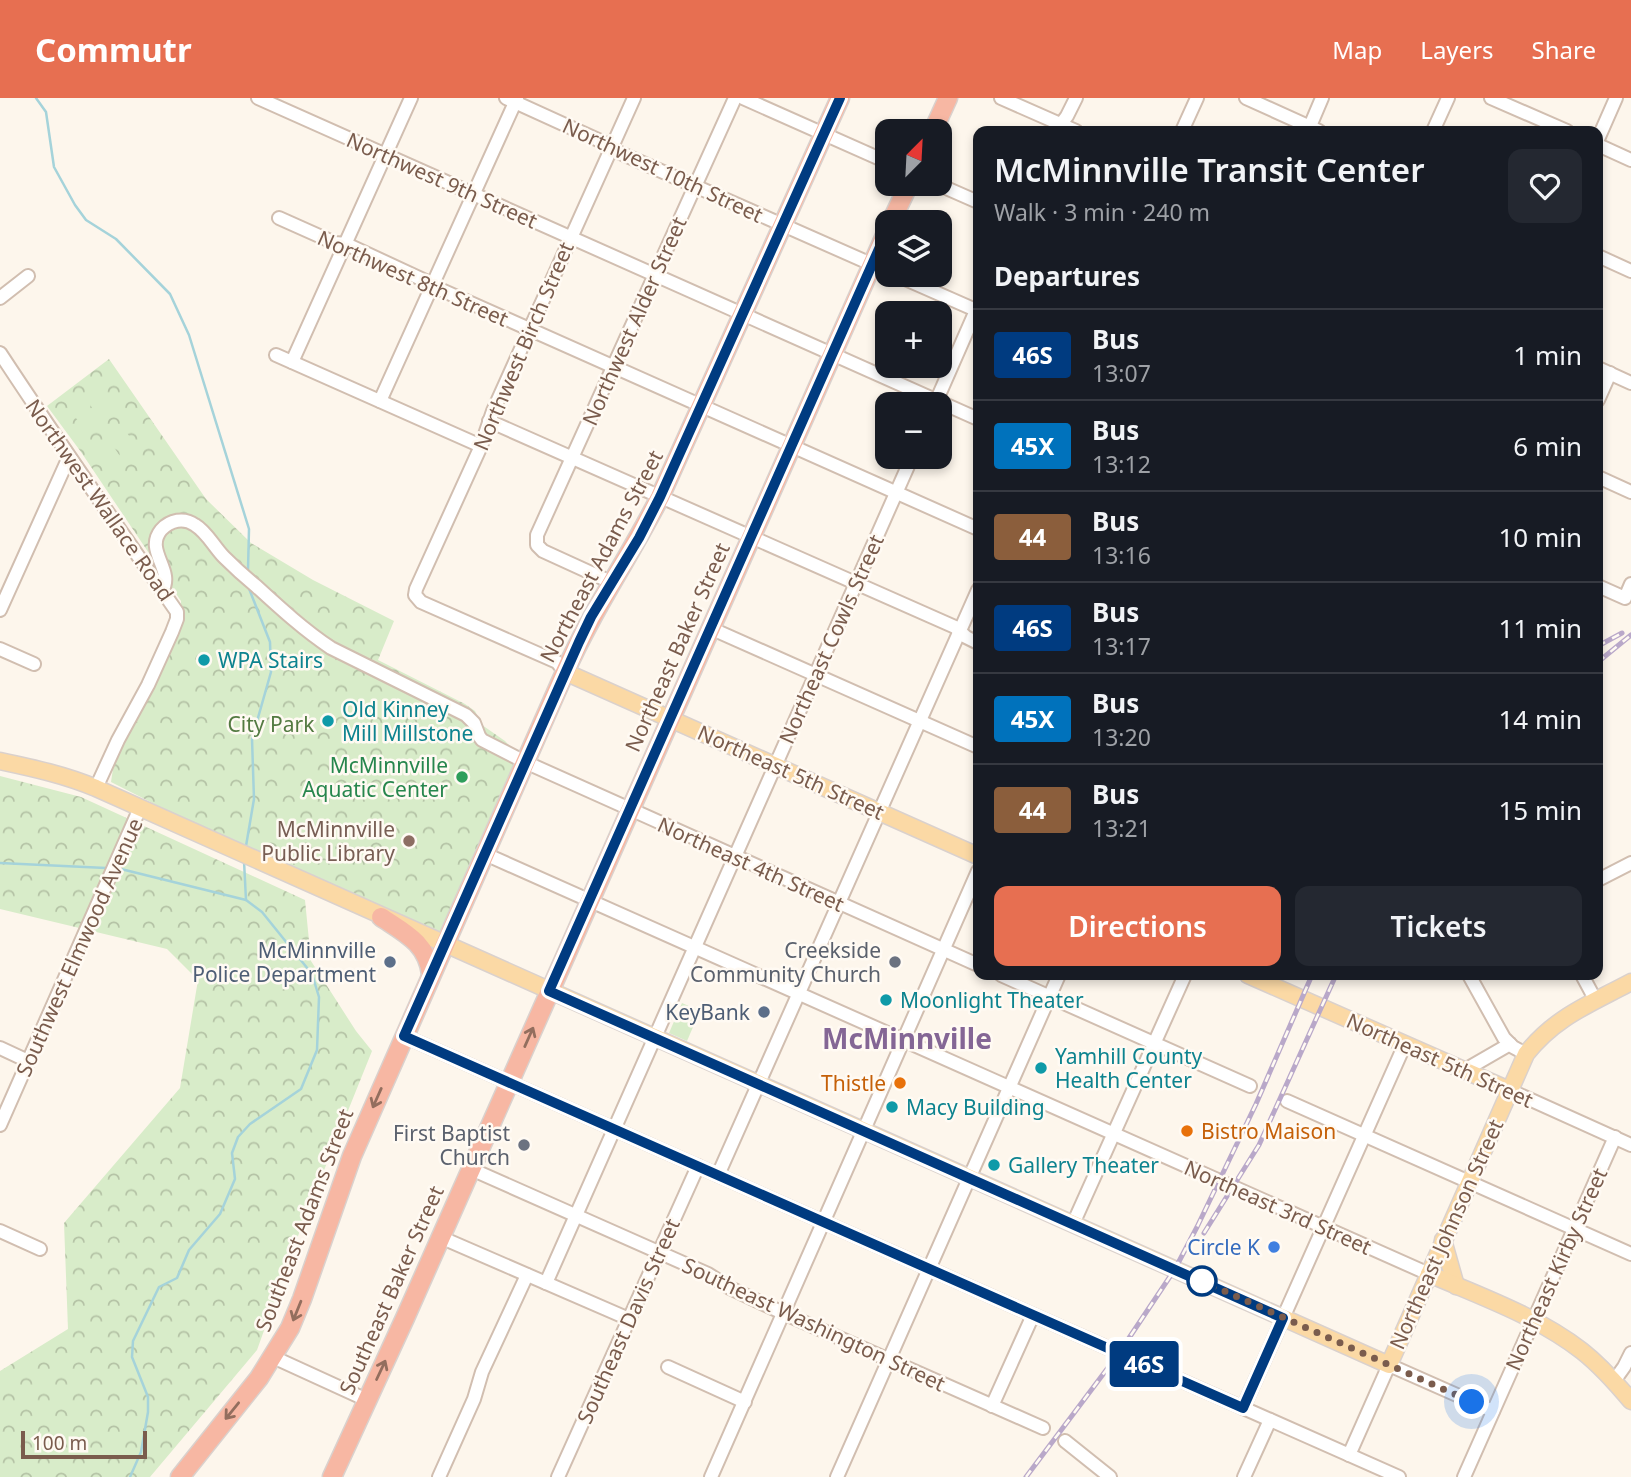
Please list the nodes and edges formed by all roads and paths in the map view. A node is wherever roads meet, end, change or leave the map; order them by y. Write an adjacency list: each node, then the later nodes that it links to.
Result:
1 (258, 98): 29 (street, Northwest 9th Street)
2 (411, 98): 29 (street)
3 (634, 98): 27 (street, Northwest Birch Street)
4 (735, 98): 32 (street, Northwest Alder Street)
5 (743, 98): 26 (street)
6 (839, 98): 26 (highway, Northeast Adams Street)
7 (948, 98): 17 (highway)
8 (1001, 98): 18 (street)
9 (1076, 98): 19 (street)
10 (1197, 98): 20 (street)
11 (1246, 98): 21 (street)
12 (1322, 98): 22 (street)
13 (1448, 98): 23 (street)
14 (1491, 98): 24 (street)
15 (1616, 98): 25 (street)
16 (513, 99): 27 (street, Northwest 10th Street); 34 (street)
17 (938, 119)
18 (1054, 126)
19 (1059, 126)
20 (1184, 126)
21 (1304, 126)
22 (1313, 126)
23 (1435, 126)
24 (1555, 126)
25 (1603, 128)
26 (823, 134): 30 (street); 37 (highway, Northeast Adams Street)
27 (611, 147): 32 (street, Northwest 10th Street); 38 (street, Northwest Birch Street)
28 (1603, 147): 31 (street)
29 (386, 155): 34 (street, Northwest 9th Street); 39 (street)
30 (875, 157)
31 (1631, 160)
32 (695, 186): 37 (street, Northwest 10th Street); 43 (street, Northwest Alder Street)
33 (952, 191): 35 (street)
34 (473, 194): 38 (street, Northwest 9th Street); 46 (street)
35 (973, 200)
36 (279, 218): 39 (street, Northwest 8th Street)
37 (782, 225): 41 (street, Northwest 10th Street); 50 (highway, Northeast Adams Street)
38 (571, 237): 43 (street, Northwest 9th Street); 52 (street, Northwest Birch Street)
39 (346, 244): 46 (street, Northwest 8th Street); 56 (street)
40 (1603, 258): 42 (street)
41 (875, 266)
42 (1631, 271)
43 (655, 275): 50 (street, Northwest 9th Street); 57 (street, Northwest Alder Street)
44 (28, 276): 48 (street)
45 (875, 277): 54 (highway, Northeast Baker Street)
46 (432, 284): 52 (street, Northwest 8th Street); 62 (street)
47 (924, 287): 49 (street)
48 (0, 298)
49 (973, 307)
50 (742, 314): 54 (street, Northwest 9th Street); 63 (highway, Northeast Adams Street)
51 (973, 320): 61 (street)
52 (529, 330): 57 (street, Northwest 8th Street); 66 (street, Northwest Birch Street)
53 (0, 353): 69 (street, Northwest Wallace Road)
54 (833, 354): 60 (street, Northwest 9th Street); 68 (highway, Northeast Baker Street)
55 (276, 355): 56 (street)
56 (292, 362): 62 (street)
57 (614, 366): 63 (street, Northwest 8th Street); 70 (street, Northwest Alder Street)
58 (1604, 370): 59 (street)
59 (1631, 383)
60 (915, 392)
61 (941, 392)
62 (380, 401): 67 (street)
63 (701, 406): 68 (street, Northwest 8th Street); 75 (highway, Northeast Adams Street)
64 (952, 408): 65 (street, Northwest 9th Street)
65 (973, 417)
66 (489, 421): 67 (street, Northwest Birch Street); 70 (street)
67 (481, 446): 90 (street, Northwest Birch Street)
68 (792, 446): 74 (street, Northwest 8th Street); 77 (highway, Northeast Baker Street)
69 (69, 457): 82 (street, Northwest Wallace Road); 84 (street)
70 (572, 458): 75 (street); 78 (street, Northwest Alder Street)
71 (907, 469): 74 (street, Northeast Cowls Street)
72 (1603, 479): 73 (street)
73 (1631, 492)
74 (896, 493): 76 (street, Northwest 8th Street); 79 (street, Northeast Cowls Street)
75 (660, 497): 77 (street); 78 (highway, Northeast Adams Street)
76 (973, 527)
77 (750, 537): 79 (street); 85 (highway, Northeast Baker Street)
78 (613, 583): 90 (highway, Northeast Adams Street)
79 (856, 584): 86 (street); 91 (street, Northeast Cowls Street)
80 (1631, 584): 81 (street)
81 (1603, 588)
82 (162, 590): 96 (street, Northeast 4th Street); 98 (street, Northwest Wallace Road)
83 (973, 602): 86 (street)
84 (0, 610)
85 (710, 628): 91 (street); 92 (highway, Northeast Baker Street)
86 (960, 632): 87 (street); 93 (street)
87 (973, 640)
88 (0, 649): 89 (street)
89 (34, 664)
90 (565, 672): 92 (main road, Northeast 5th Street); 96 (highway, Northeast Adams Street)
91 (815, 674): 93 (street); 97 (street, Northeast Cowls Street)
92 (670, 718): 97 (main road, Northeast 5th Street); 100 (highway, Northeast Baker Street)
93 (920, 721): 94 (street); 101 (street)
94 (973, 745)
95 (0, 761): 98 (main road)
96 (525, 762): 100 (street, Northeast 4th Street); 102 (highway, Northeast Adams Street)
97 (775, 765): 101 (main road, Northeast 5th Street); 104 (street, Northeast Cowls Street)
98 (96, 788): 99 (main road)
99 (140, 808): 110 (main road); 135 (street, Southwest Elmwood Avenue)
100 (629, 810): 104 (street, Northeast 4th Street); 108 (highway, Northeast Baker Street)
101 (880, 811): 103 (main road, Northeast 5th Street); 109 (street)
102 (485, 854): 108 (street, Northeast 3rd Street); 111 (highway, Northeast Adams Street)
103 (973, 854)
104 (735, 857): 109 (street, Northeast 4th Street); 112 (street, Northeast Cowls Street)
105 (1631, 863): 106 (street)
106 (1603, 877)
107 (973, 883): 113 (street)
108 (589, 901): 112 (street, Northeast 3rd Street); 123 (highway, Northeast Baker Street)
109 (839, 904): 113 (street, Northeast 4th Street); 124 (street)
110 (381, 917): 111 (main road); 115 (highway)
111 (444, 944): 115 (highway, Northeast Adams Street); 123 (main road)
112 (695, 947): 124 (street, Northeast 3rd Street); 128 (street, Northeast Cowls Street)
113 (943, 950): 114 (street, Northeast 4th Street); 129 (street)
114 (973, 963)
115 (431, 974): 127 (highway, Northeast Adams Street)
116 (1012, 980): 125 (street)
117 (1057, 980): 125 (street)
118 (1183, 980): 130 (street)
119 (1259, 980): 131 (main road, Northeast 5th Street)
120 (1472, 980): 132 (street)
121 (1585, 980): 126 (street)
122 (1631, 982): 126 (main road, Northeast Johnson Street)
123 (549, 991): 128 (main road); 137 (highway, Northeast Baker Street, one-way to 123)
124 (799, 993): 129 (street, Northeast 3rd Street); 138 (street)
125 (1049, 996): 130 (street); 139 (street)
126 (1596, 1001): 134 (main road, Northeast Johnson Street)
127 (404, 1036): 137 (street); 177 (highway, Southeast Adams Street, one-way to 177)
128 (654, 1038): 138 (main road); 144 (street, Northeast Cowls Street)
129 (903, 1040): 139 (street, Northeast 3rd Street); 145 (street)
130 (1154, 1043): 140 (street); 146 (street)
131 (1405, 1044): 136 (main road, Northeast 5th Street); 147 (street)
132 (1510, 1044): 134 (street); 136 (street)
133 (0, 1048): 135 (street)
134 (1526, 1054): 141 (main road, Northeast Johnson Street)
135 (28, 1061): 143 (street, Southwest Elmwood Avenue)
136 (1465, 1070): 141 (main road, Northeast 5th Street)
137 (509, 1082): 144 (street); 151 (highway, Southeast Baker Street)
138 (758, 1084): 145 (main road); 152 (street)
139 (1008, 1086): 146 (street, Northeast 3rd Street); 153 (street)
140 (1251, 1086)
141 (1509, 1090): 148 (street, Northeast 5th Street); 154 (main road, Northeast Johnson Street)
142 (1287, 1101): 147 (street)
143 (0, 1125)
144 (613, 1129): 150 (street); 155 (street, Northeast Cowls Street)
145 (863, 1131): 153 (main road); 156 (street)
146 (1115, 1133): 157 (street); 158 (street, Northeast 3rd Street)
147 (1364, 1135): 154 (street); 158 (street)
148 (1615, 1138): 149 (street, Northeast 5th Street); 159 (street, Northeast Kirby Street)
149 (1631, 1145)
150 (698, 1166): 152 (street); 164 (street, Southeast Davis Street)
151 (471, 1169): 155 (street, Southeast Washington Street); 161 (highway, Southeast Baker Street)
152 (718, 1175): 156 (street)
153 (969, 1177): 157 (main road); 166 (street)
154 (1468, 1182): 159 (street); 162 (main road, Northeast Johnson Street)
155 (576, 1215): 164 (street, Southeast Washington Street); 169 (street, Northeast Cowls Street)
156 (822, 1221): 166 (street); 171 (street)
157 (1073, 1224): 173 (main road)
158 (1324, 1227): 167 (street, Northeast 3rd Street); 173 (street)
159 (1574, 1228): 165 (street); 175 (street, Northeast Kirby Street)
160 (0, 1231): 163 (street)
161 (440, 1237): 168 (street); 182 (highway, Southeast Baker Street, one-way to 161)
162 (1443, 1240): 167 (main road, Northeast Johnson Street); 170 (main road)
163 (40, 1249)
164 (659, 1252): 171 (street, Southeast Washington Street); 174 (street, Southeast Davis Street)
165 (1631, 1254)
166 (928, 1269): 172 (street); 178 (street)
167 (1429, 1274): 170 (main road, Northeast 3rd Street); 179 (main road, Northeast Johnson Street)
168 (527, 1275): 169 (street); 194 (street)
169 (546, 1283): 174 (street)
170 (1456, 1286): 175 (main road, Northeast 3rd Street)
171 (783, 1313): 178 (street, Southeast Washington Street); 184 (street)
172 (1033, 1315): 185 (street); 186 (street)
173 (1283, 1318): 179 (main road); 186 (street)
174 (629, 1319): 195 (street, Southeast Davis Street)
175 (1533, 1321): 181 (main road, Northeast 3rd Street); 187 (street, Northeast Kirby Street)
176 (1631, 1353): 181 (street)
177 (273, 1357): 182 (street); 192 (highway, Southeast Adams Street, one-way to 192)
178 (888, 1360): 185 (street, Southeast Washington Street); 197 (street)
179 (1389, 1364): 187 (street); 191 (street, Northeast Johnson Street)
180 (668, 1367): 184 (street)
181 (1614, 1381): 183 (main road, Northeast 3rd Street)
182 (367, 1400): 193 (highway, Southeast Baker Street)
183 (1631, 1401)
184 (745, 1402): 196 (street)
185 (992, 1406): 189 (street, Southeast Washington Street)
186 (1243, 1408): 188 (street)
187 (1493, 1411): 201 (street, Northeast Kirby Street)
188 (1270, 1420): 191 (street); 199 (street)
189 (1043, 1428)
190 (1065, 1441): 198 (street)
191 (1349, 1455): 200 (street)
192 (180, 1477)
193 (332, 1477)
194 (439, 1477)
195 (558, 1477)
196 (711, 1477)
197 (836, 1477)
198 (1110, 1477)
199 (1244, 1477)
200 (1399, 1477)
201 (1464, 1477)

